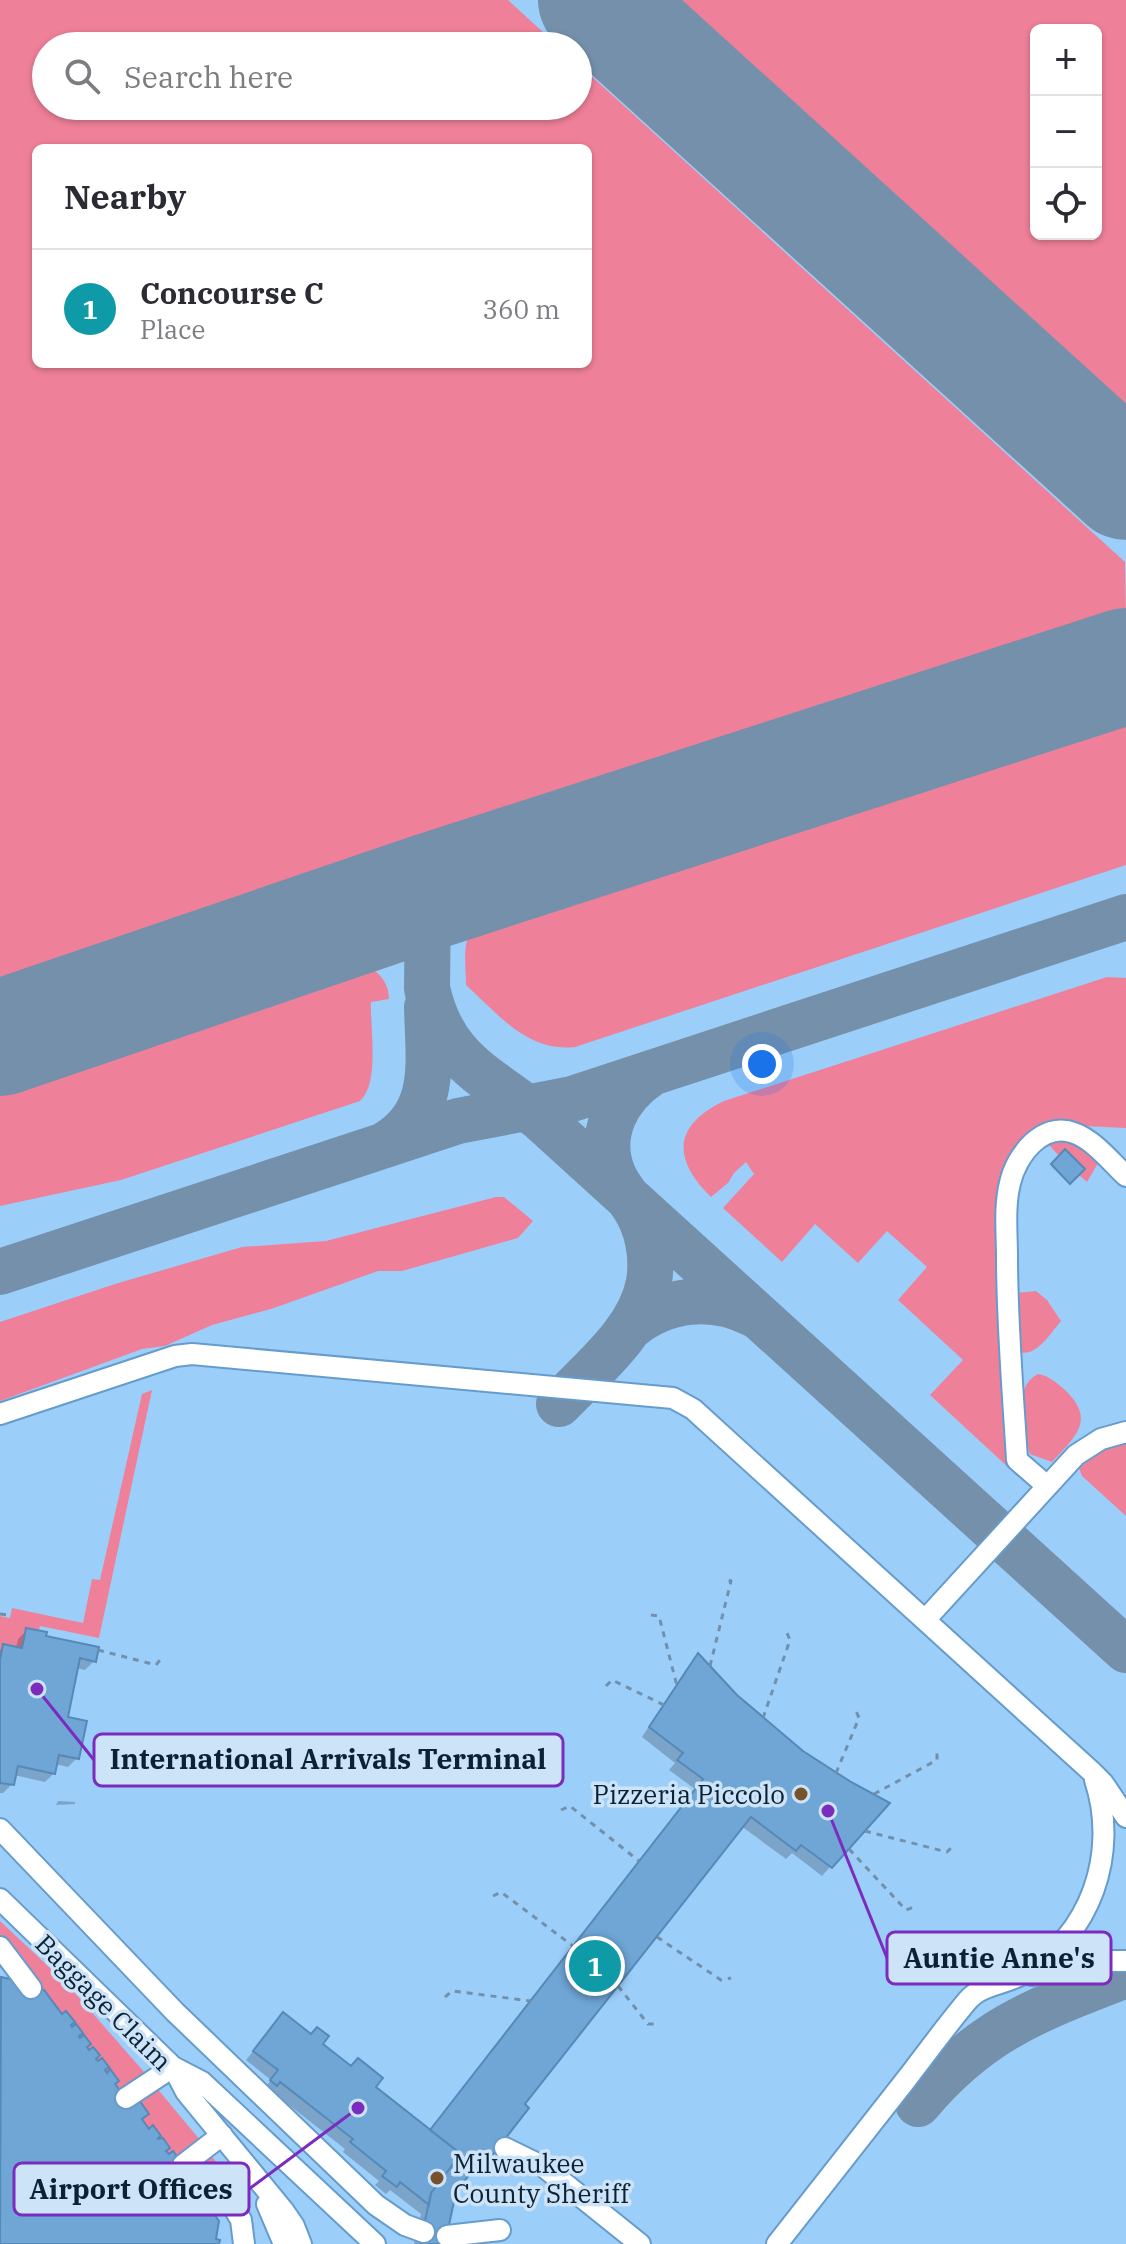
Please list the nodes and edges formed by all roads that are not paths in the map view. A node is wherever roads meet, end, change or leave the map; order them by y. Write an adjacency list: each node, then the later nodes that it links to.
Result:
1 (1126, 1176): 4 (street)
2 (0, 1414): 5 (street)
3 (1126, 1432): 4 (street)
4 (1047, 1486): 5 (street)
5 (925, 1620): 6 (street)
6 (1093, 1773): 7 (street); 12 (street)
7 (1126, 1817)
8 (0, 1829): 20 (street)
9 (0, 1899): 14 (street, Baggage Claim)
10 (0, 1947): 13 (street)
11 (1126, 1961): 12 (street)
12 (1012, 1979): 28 (street)
13 (31, 1988)
14 (173, 2067): 15 (street); 16 (street, Baggage Claim); 26 (street)
15 (126, 2098)
16 (222, 2135): 18 (street); 19 (street, Baggage Claim)
17 (505, 2148): 27 (street)
18 (183, 2165)
19 (256, 2180): 23 (street); 24 (street); 25 (street)
20 (414, 2229)
21 (500, 2230): 22 (street)
22 (447, 2236)
23 (244, 2244)
24 (284, 2244)
25 (301, 2244)
26 (375, 2244)
27 (640, 2244)
28 (777, 2244)

